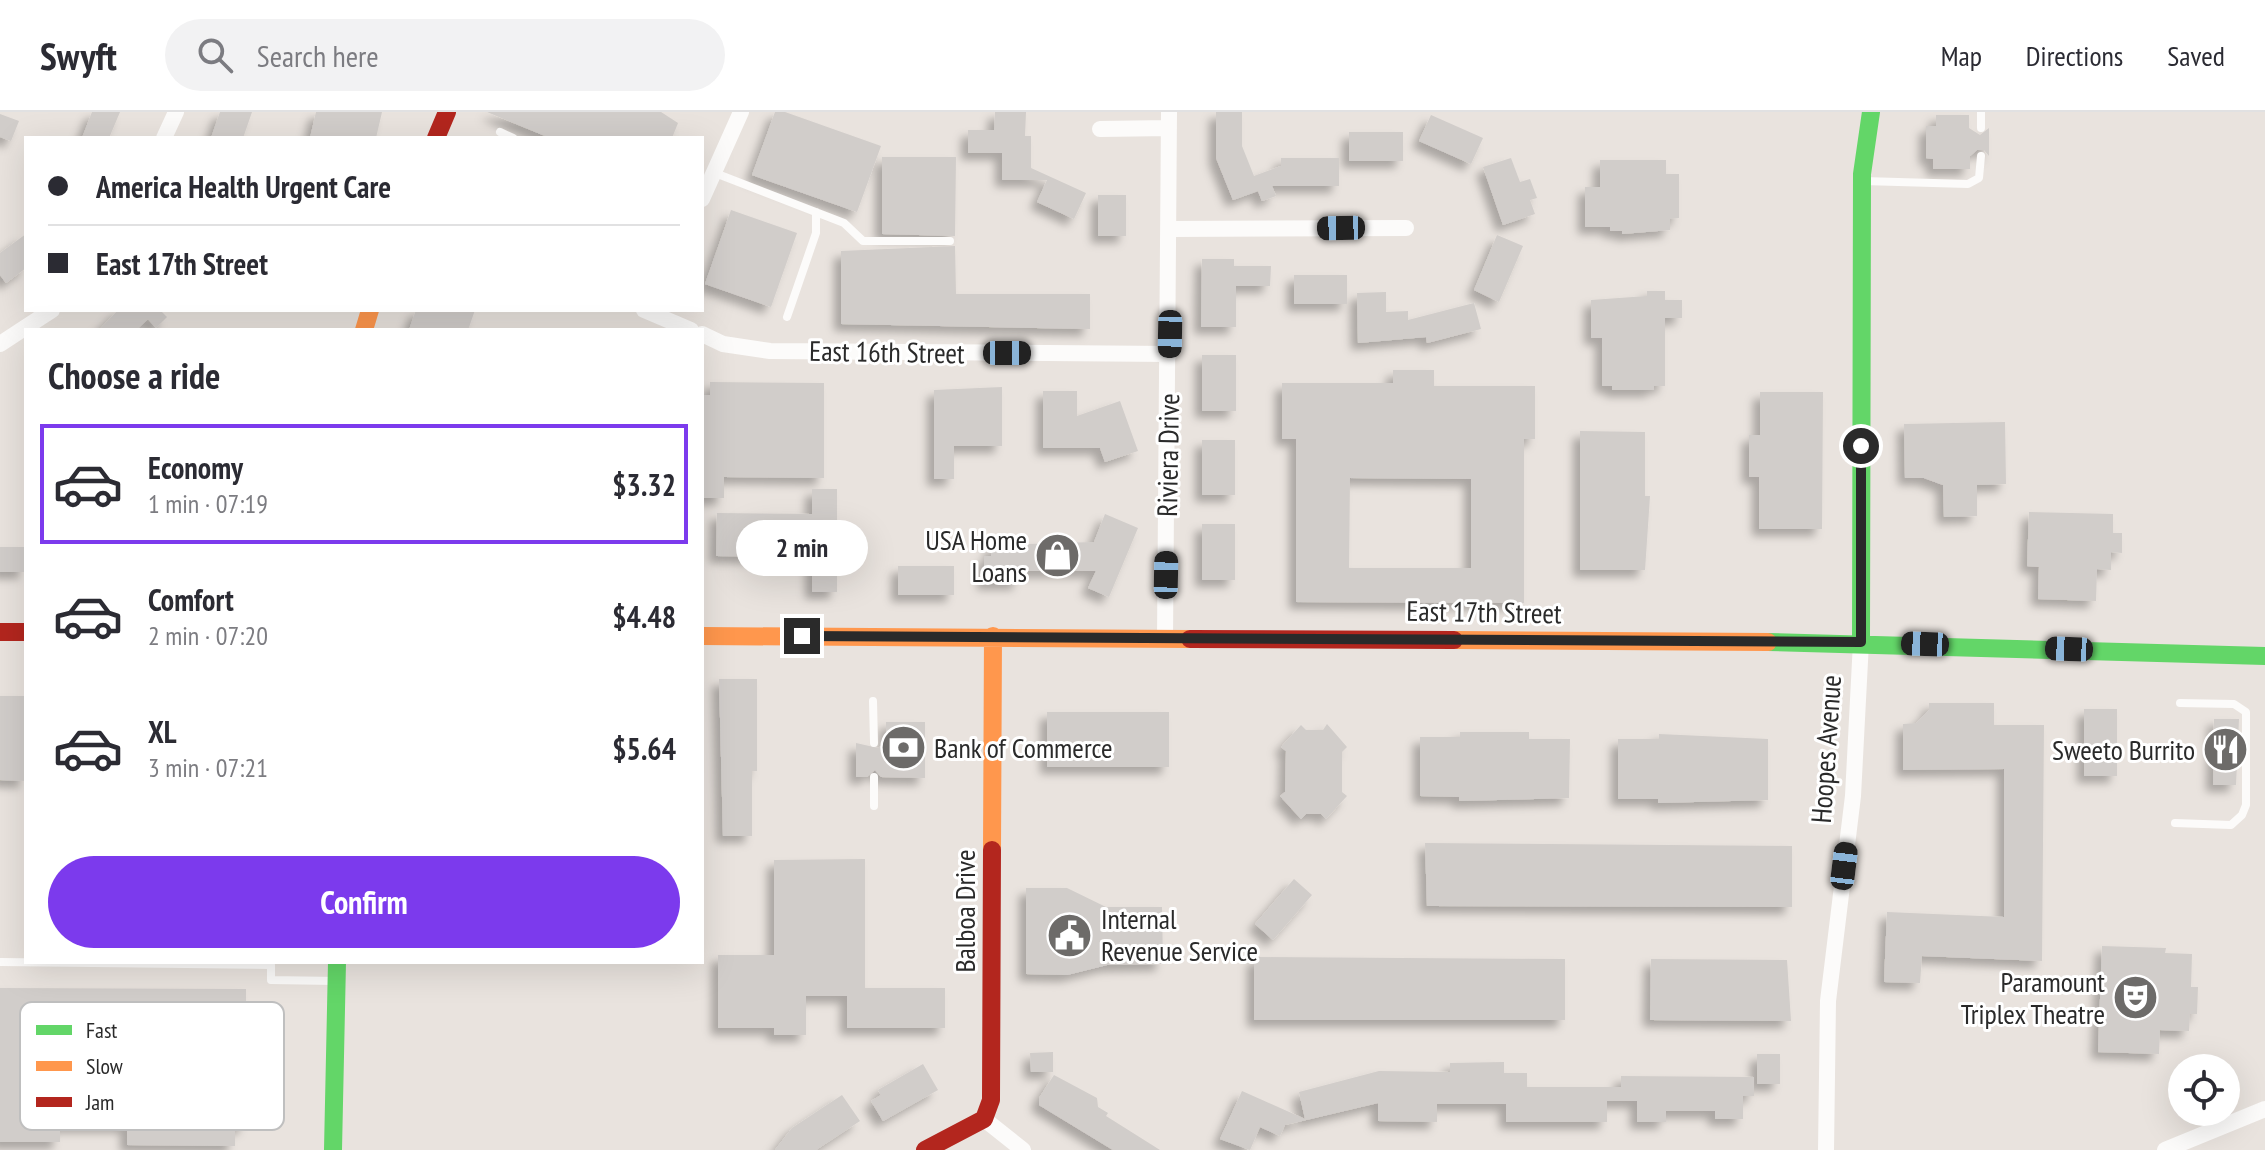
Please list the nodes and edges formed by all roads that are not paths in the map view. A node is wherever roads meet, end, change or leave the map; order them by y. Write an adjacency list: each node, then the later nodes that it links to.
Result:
1 (176, 112): 10 (street)
2 (447, 112): 11 (main road)
3 (741, 112): 14 (street)
4 (1871, 112): 15 (main road, Hoopes Avenue)
5 (1981, 112): 7 (lane)
6 (1169, 120): 8 (street, Riviera Drive); 19 (street, Riviera Drive)
7 (1981, 128)
8 (1100, 129)
9 (500, 132): 12 (lane)
10 (165, 136)
11 (437, 136)
12 (509, 136)
13 (1981, 156): 15 (lane)
14 (715, 173): 16 (street); 17 (lane)
15 (1862, 181): 33 (main road, Hoopes Avenue)
16 (704, 195)
17 (816, 212): 20 (lane); 22 (lane)
18 (1406, 228): 19 (street)
19 (1171, 229): 27 (street, Riviera Drive)
20 (950, 241)
21 (649, 312): 23 (street)
22 (787, 317)
23 (686, 328)
24 (24, 333): 26 (street)
25 (704, 335): 27 (street, East 16th Street)
26 (0, 344)
27 (1169, 354): 32 (street, Riviera Drive)
28 (0, 632): 29 (main road)
29 (24, 632)
30 (704, 636): 31 (main road, East 17th Street)
31 (993, 636): 32 (main road, East 17th Street); 46 (main road, Balboa Drive)
32 (1165, 639): 33 (main road, East 17th Street)
33 (1861, 642): 34 (main road, East 17th Street); 50 (street, Hoopes Avenue)
34 (2265, 656)
35 (873, 701): 37 (lane)
36 (2180, 703): 40 (lane)
37 (874, 743)
38 (874, 777): 39 (lane)
39 (874, 806)
40 (2175, 823)
41 (0, 962): 42 (lane)
42 (24, 962)
43 (181, 964): 44 (lane)
44 (336, 972): 47 (main road)
45 (2265, 1109): 51 (street)
46 (984, 1119): 48 (main road); 49 (street)
47 (333, 1150)
48 (925, 1150)
49 (1023, 1150)
50 (1826, 1150)
51 (2165, 1150)

